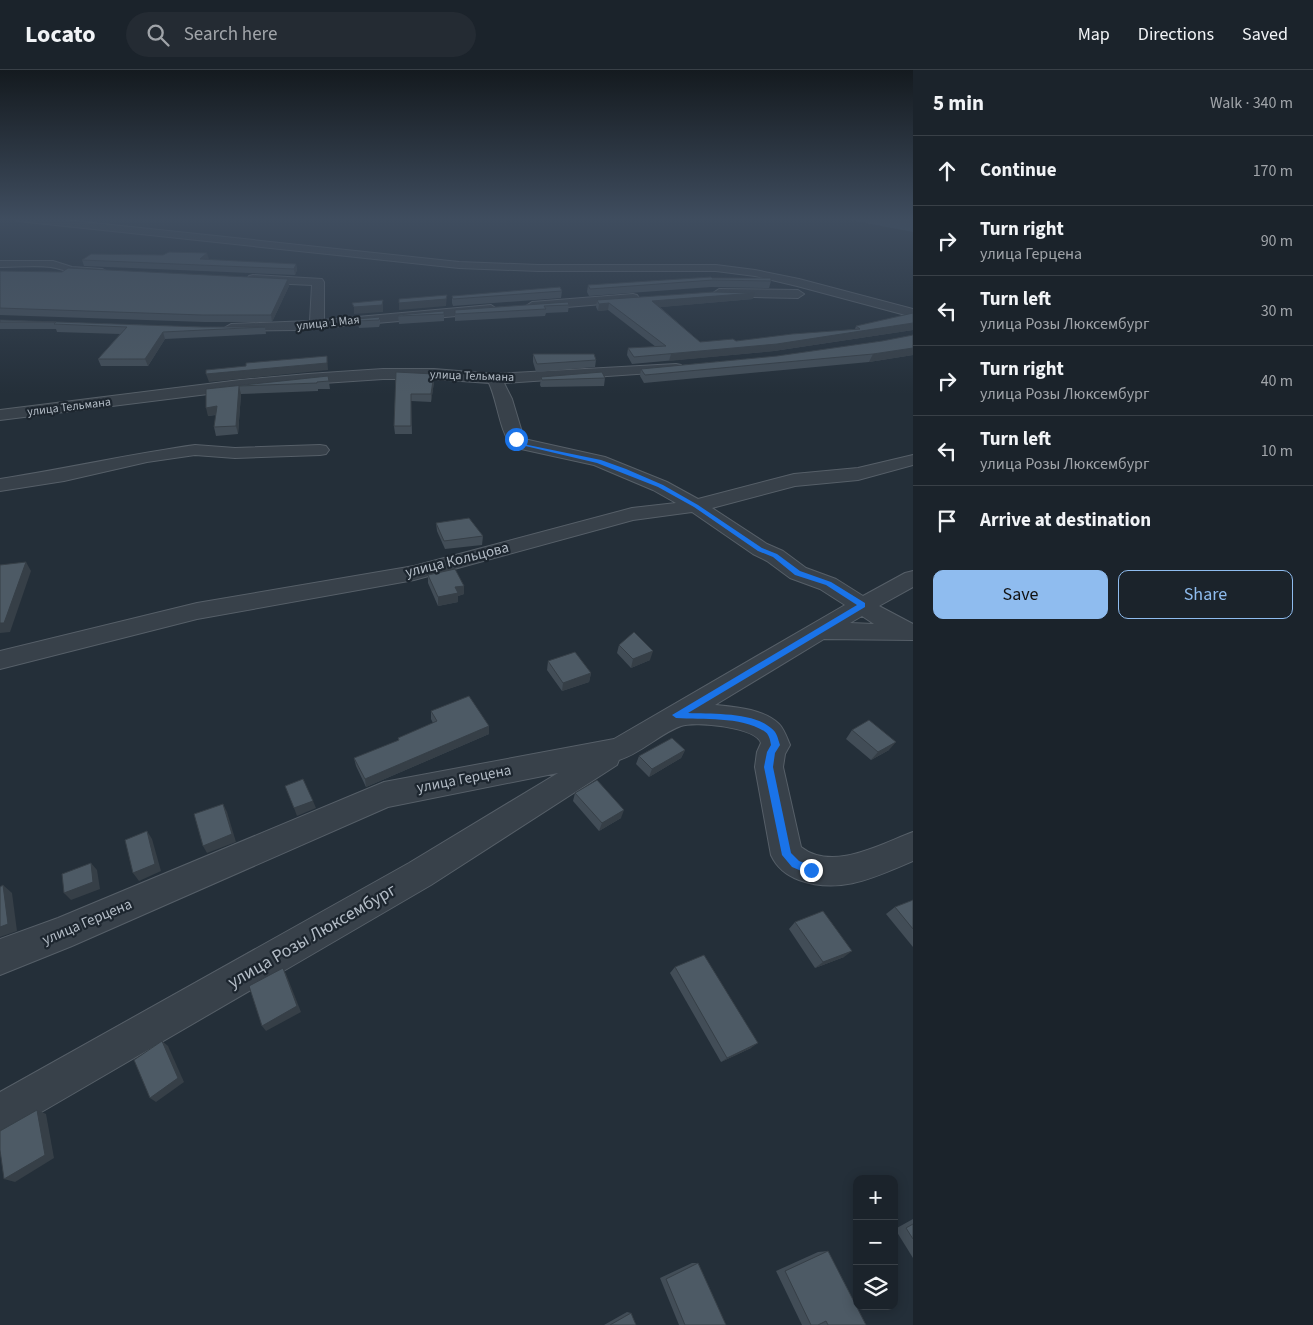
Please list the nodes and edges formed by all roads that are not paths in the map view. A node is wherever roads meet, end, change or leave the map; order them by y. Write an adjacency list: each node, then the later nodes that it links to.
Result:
1 (769, 277): 4 (street)
2 (240, 278): 9 (street)
3 (701, 294): 4 (street)
4 (835, 294): 8 (street)
5 (643, 297): 6 (street)
6 (522, 307)
7 (503, 308): 9 (street, улица 1 Мая)
8 (913, 313)
9 (317, 324): 10 (street, улица 1 Мая)
10 (213, 328)
11 (689, 367): 12 (street, улица Тельмана)
12 (495, 379): 13 (street, улица Тельмана); 17 (street)
13 (0, 415)
14 (320, 450): 16 (street)
15 (913, 460): 17 (street, улица Кольцова)
16 (0, 485)
17 (696, 506): 19 (street); 22 (street, улица Кольцова)
18 (913, 578): 19 (street, улица Герцена)
19 (863, 605): 20 (street, улица Герцена); 21 (street)
20 (819, 631): 21 (street); 23 (street, улица Герцена)
21 (911, 633)
22 (0, 660)
23 (676, 715): 24 (street, улица Герцена); 25 (street)
24 (620, 749): 26 (street, улица Герцена); 27 (street, улица Розы Люксембург)
25 (913, 846)
26 (0, 956)
27 (0, 1114)

